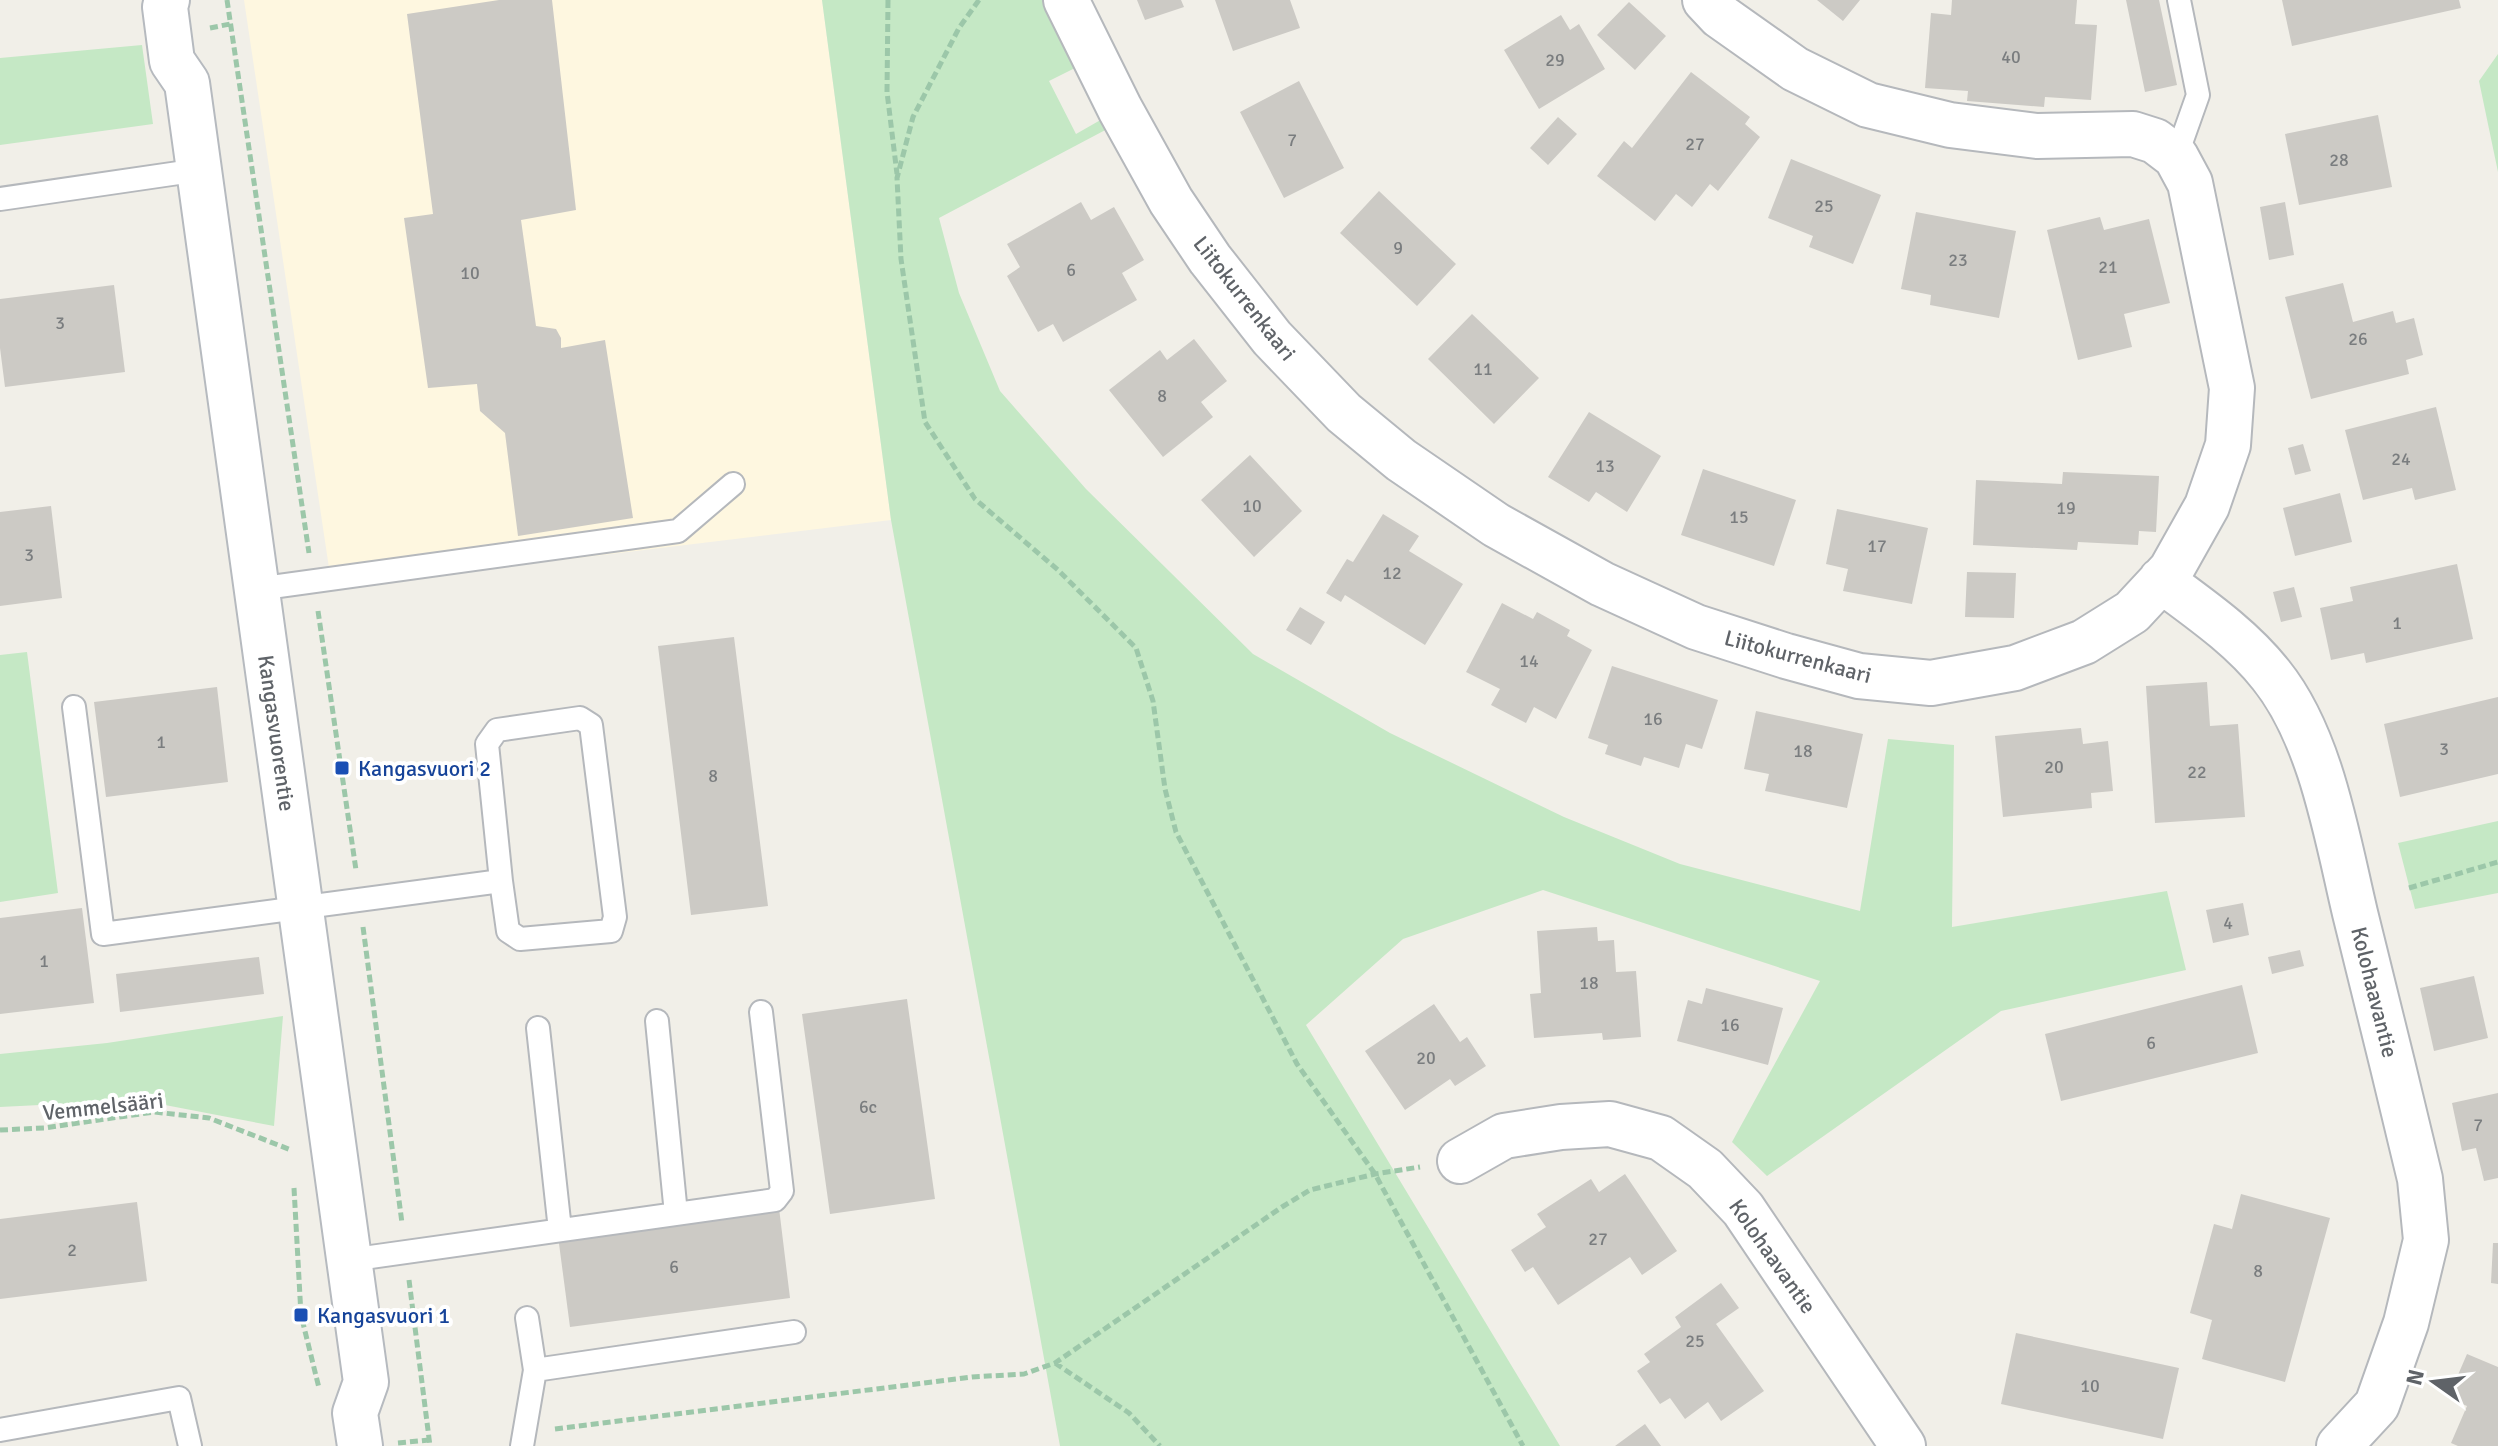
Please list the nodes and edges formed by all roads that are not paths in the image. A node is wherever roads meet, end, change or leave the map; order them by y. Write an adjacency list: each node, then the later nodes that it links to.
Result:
1 (167, 0): 6 (street, Kangasvuorentie)
2 (186, 0): 6 (street, Kangasvuorentie)
3 (1066, 0): 11 (street, Liitokurrenkaari)
4 (1705, 0): 7 (street)
5 (2179, 0): 7 (lane)
6 (187, 83): 8 (street, Kangasvuorentie)
7 (2176, 157): 11 (street, Liitokurrenkaari)
8 (199, 170): 9 (lane); 12 (street, Kangasvuorentie)
9 (0, 199)
10 (733, 484): 12 (lane)
11 (2161, 580): 33 (street, Kolohaavantie)
12 (257, 589): 15 (street, Kangasvuorentie)
13 (74, 707): 15 (lane)
14 (501, 881): 14 (lane); 15 (lane)
15 (301, 908): 22 (street, Kangasvuorentie)
16 (761, 1012): 20 (lane)
17 (657, 1021): 20 (lane)
18 (538, 1028): 21 (lane)
19 (1460, 1161): 32 (street, Kolohaavantie)
20 (676, 1214): 21 (lane)
21 (560, 1230): 22 (lane)
22 (349, 1260): 26 (street, Kangasvuorentie)
23 (527, 1318): 25 (lane)
24 (794, 1332): 25 (lane)
25 (535, 1370): 31 (lane)
26 (366, 1382): 29 (street, Kangasvuorentie); 30 (street, Kangasvuorentie)
27 (0, 1430): 28 (lane)
28 (190, 1446)
29 (360, 1446)
30 (389, 1446)
31 (522, 1446)
32 (1903, 1446)
33 (2339, 1446)

